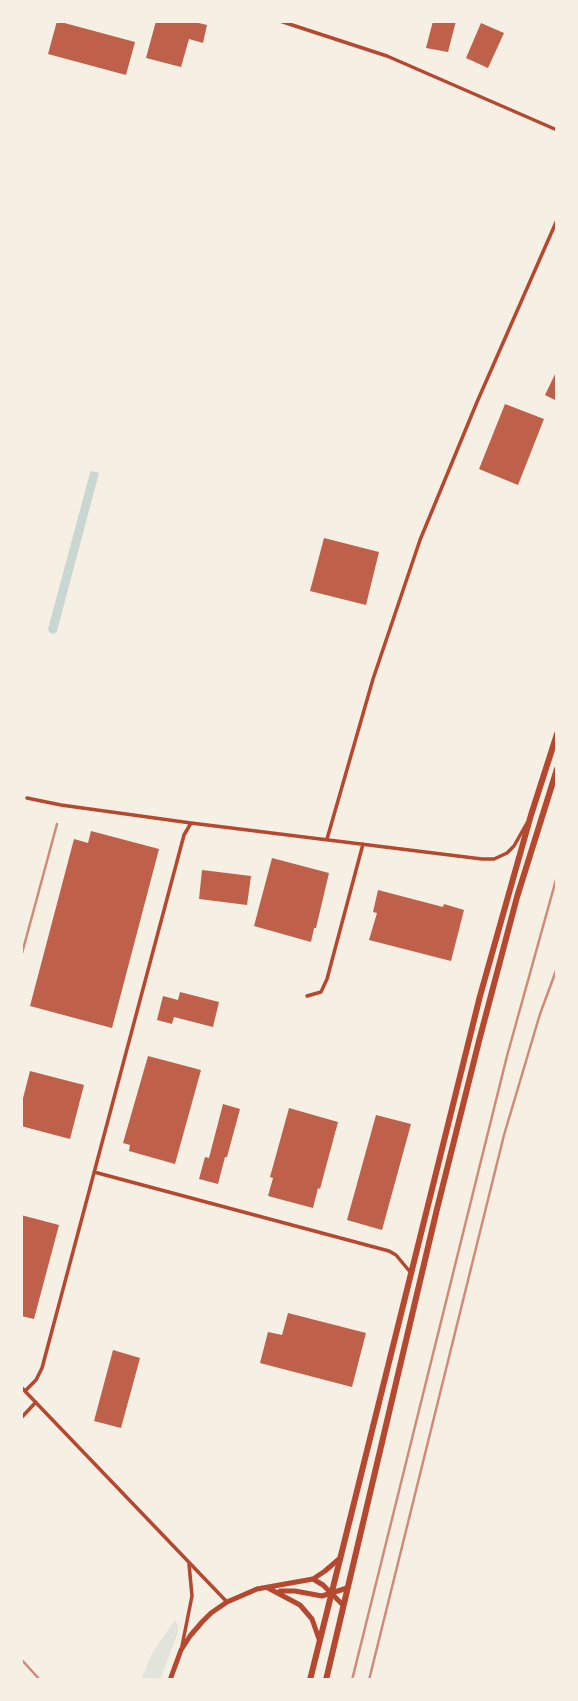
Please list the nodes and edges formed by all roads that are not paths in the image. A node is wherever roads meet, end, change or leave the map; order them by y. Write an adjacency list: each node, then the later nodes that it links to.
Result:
1 (280, 21): 2 (street)
2 (557, 130)
3 (557, 220): 9 (street)
4 (557, 734): 7 (main road)
5 (557, 769): 22 (main road)
6 (27, 797): 8 (street)
7 (531, 815): 10 (street); 13 (main road)
8 (191, 823): 9 (street); 12 (street)
9 (327, 839): 10 (street)
10 (363, 844): 11 (street)
11 (307, 996)
12 (94, 1172): 13 (street); 15 (street)
13 (411, 1273): 18 (main road)
14 (21, 1387): 15 (street)
15 (25, 1391): 16 (street)
16 (36, 1402): 17 (street); 19 (street)
17 (21, 1418)
18 (339, 1559): 20 (main road); 24 (main road)
19 (189, 1562): 25 (street); 28 (street)
20 (313, 1579): 21 (main road); 24 (main road)
21 (265, 1587): 23 (main road); 25 (main road)
22 (347, 1588): 24 (main road); 26 (main road)
23 (277, 1591): 24 (main road); 27 (main road)
24 (331, 1593): 26 (main road); 27 (main road)
25 (227, 1602): 28 (main road)
26 (343, 1605): 31 (main road)
27 (319, 1639): 30 (main road)
28 (181, 1650): 29 (main road)
29 (170, 1680)
30 (310, 1680)
31 (326, 1680)

